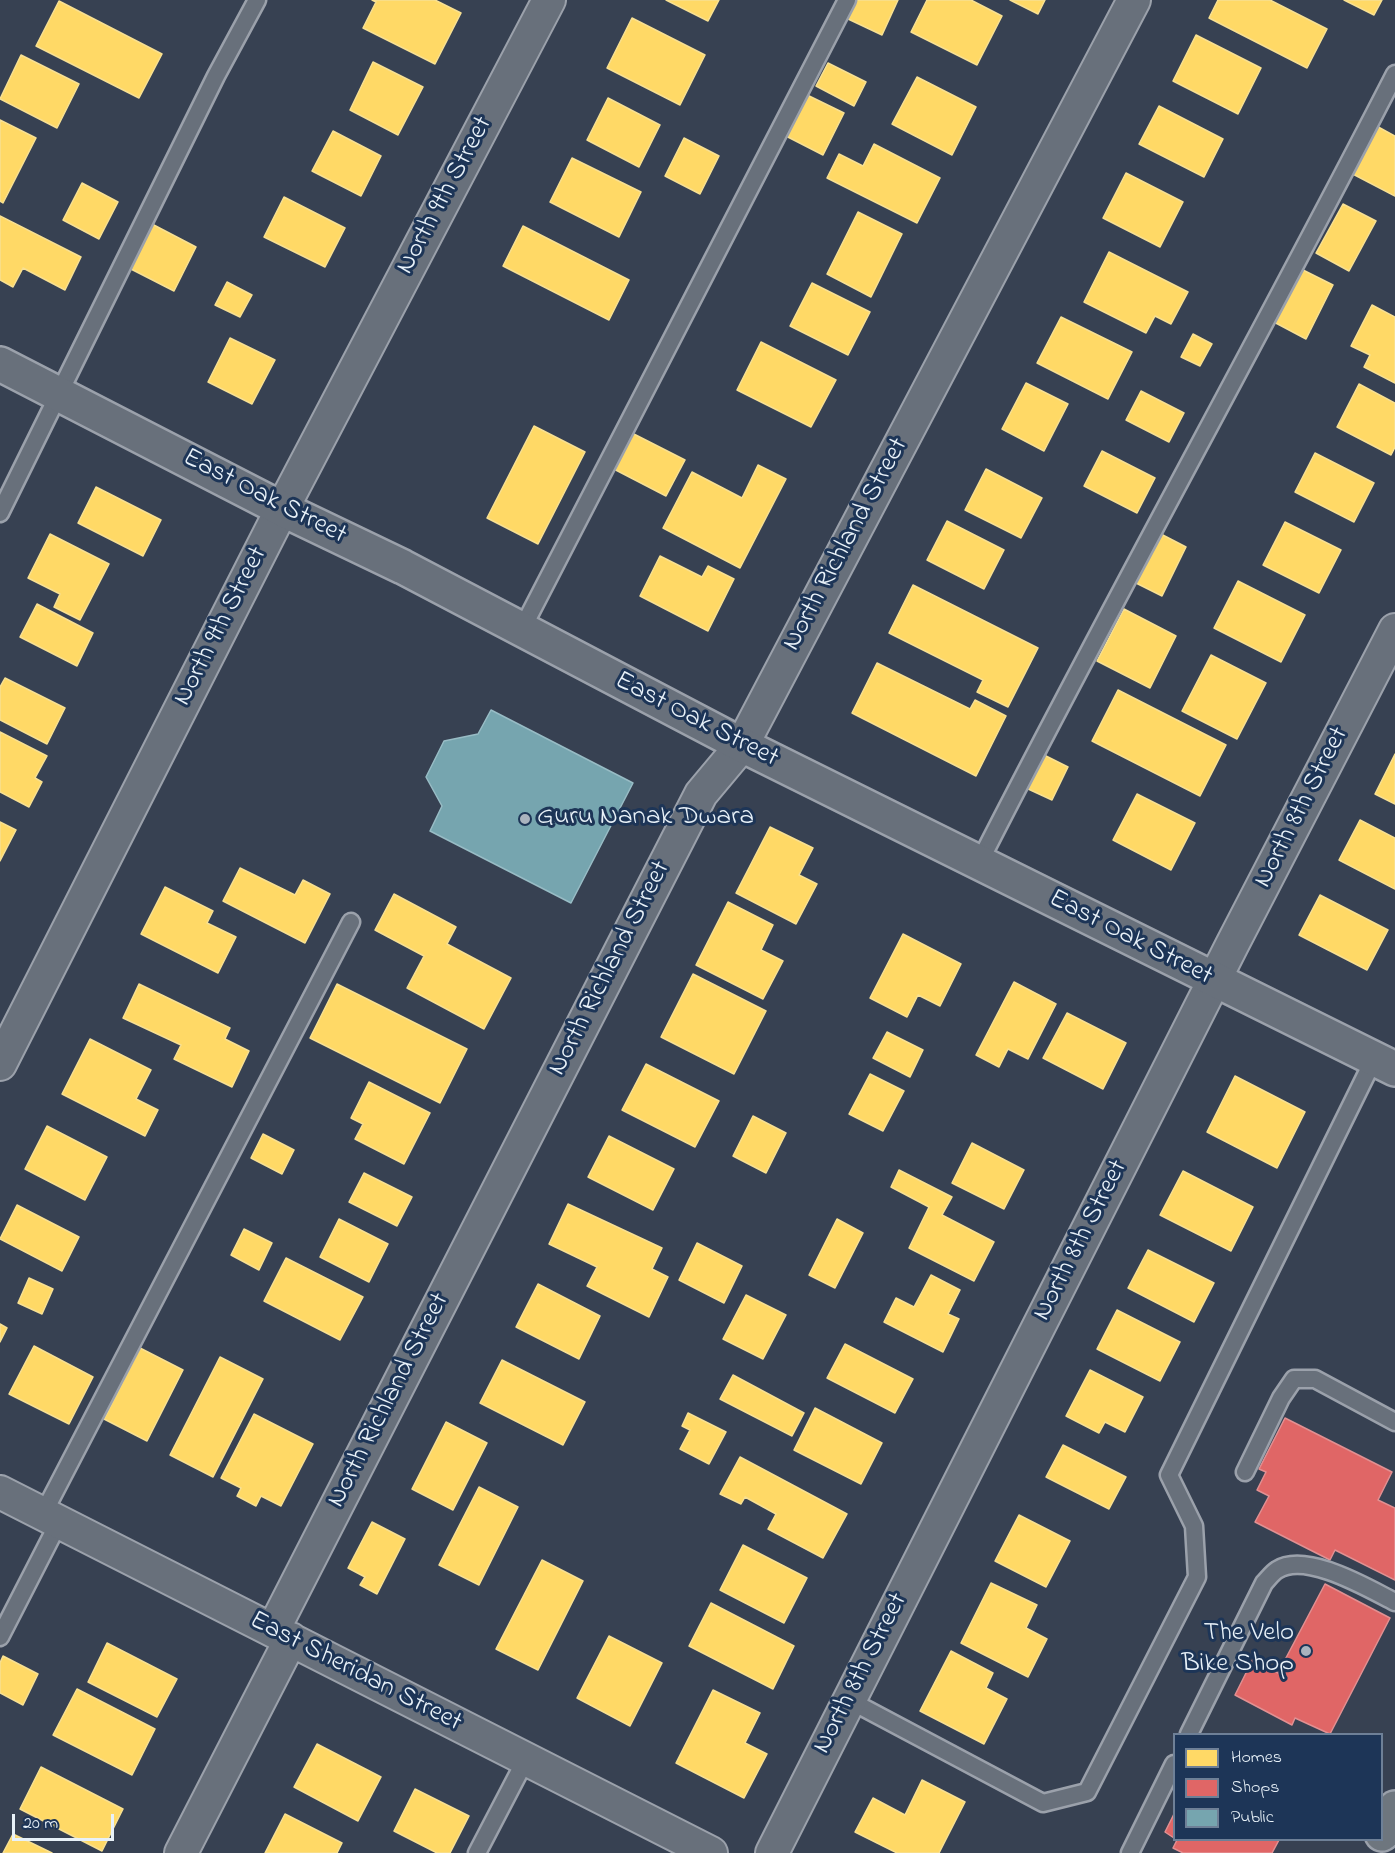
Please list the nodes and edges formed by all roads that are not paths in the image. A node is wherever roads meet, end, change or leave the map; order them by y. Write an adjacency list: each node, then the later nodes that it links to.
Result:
1 (257, 0): 7 (lane)
2 (549, 0): 8 (street, North 9th Street)
3 (847, 0): 11 (lane)
4 (1134, 0): 12 (street, North Richland Street)
5 (1395, 74): 13 (lane)
6 (0, 364): 7 (street, East Oak Street)
7 (57, 393): 8 (street, East Oak Street); 9 (lane)
8 (282, 509): 11 (street, East Oak Street); 16 (street, North 9th Street)
9 (0, 513)
10 (1395, 630): 15 (street, North 8th Street)
11 (521, 631): 12 (street, East Oak Street)
12 (742, 745): 13 (street, East Oak Street); 23 (street, North Richland Street)
13 (979, 863): 15 (street, East Oak Street)
14 (351, 921): 21 (lane)
15 (1214, 981): 17 (street, East Oak Street); 25 (street, North 8th Street)
16 (0, 1064)
17 (1384, 1064): 25 (lane)
18 (1395, 1422): 19 (lane)
19 (1245, 1472)
20 (0, 1492): 21 (street, East Sheridan Street)
21 (51, 1518): 23 (street, East Sheridan Street); 24 (lane)
22 (1395, 1602): 26 (lane)
23 (282, 1634): 27 (street, East Sheridan Street); 29 (street, North Richland Street)
24 (0, 1637)
25 (849, 1700): 32 (street, North 8th Street)
26 (1189, 1733)
27 (525, 1761): 30 (lane); 31 (street, East Sheridan Street)
28 (1173, 1766): 33 (lane)
29 (181, 1853)
30 (477, 1853)
31 (711, 1853)
32 (772, 1853)
33 (1130, 1853)

